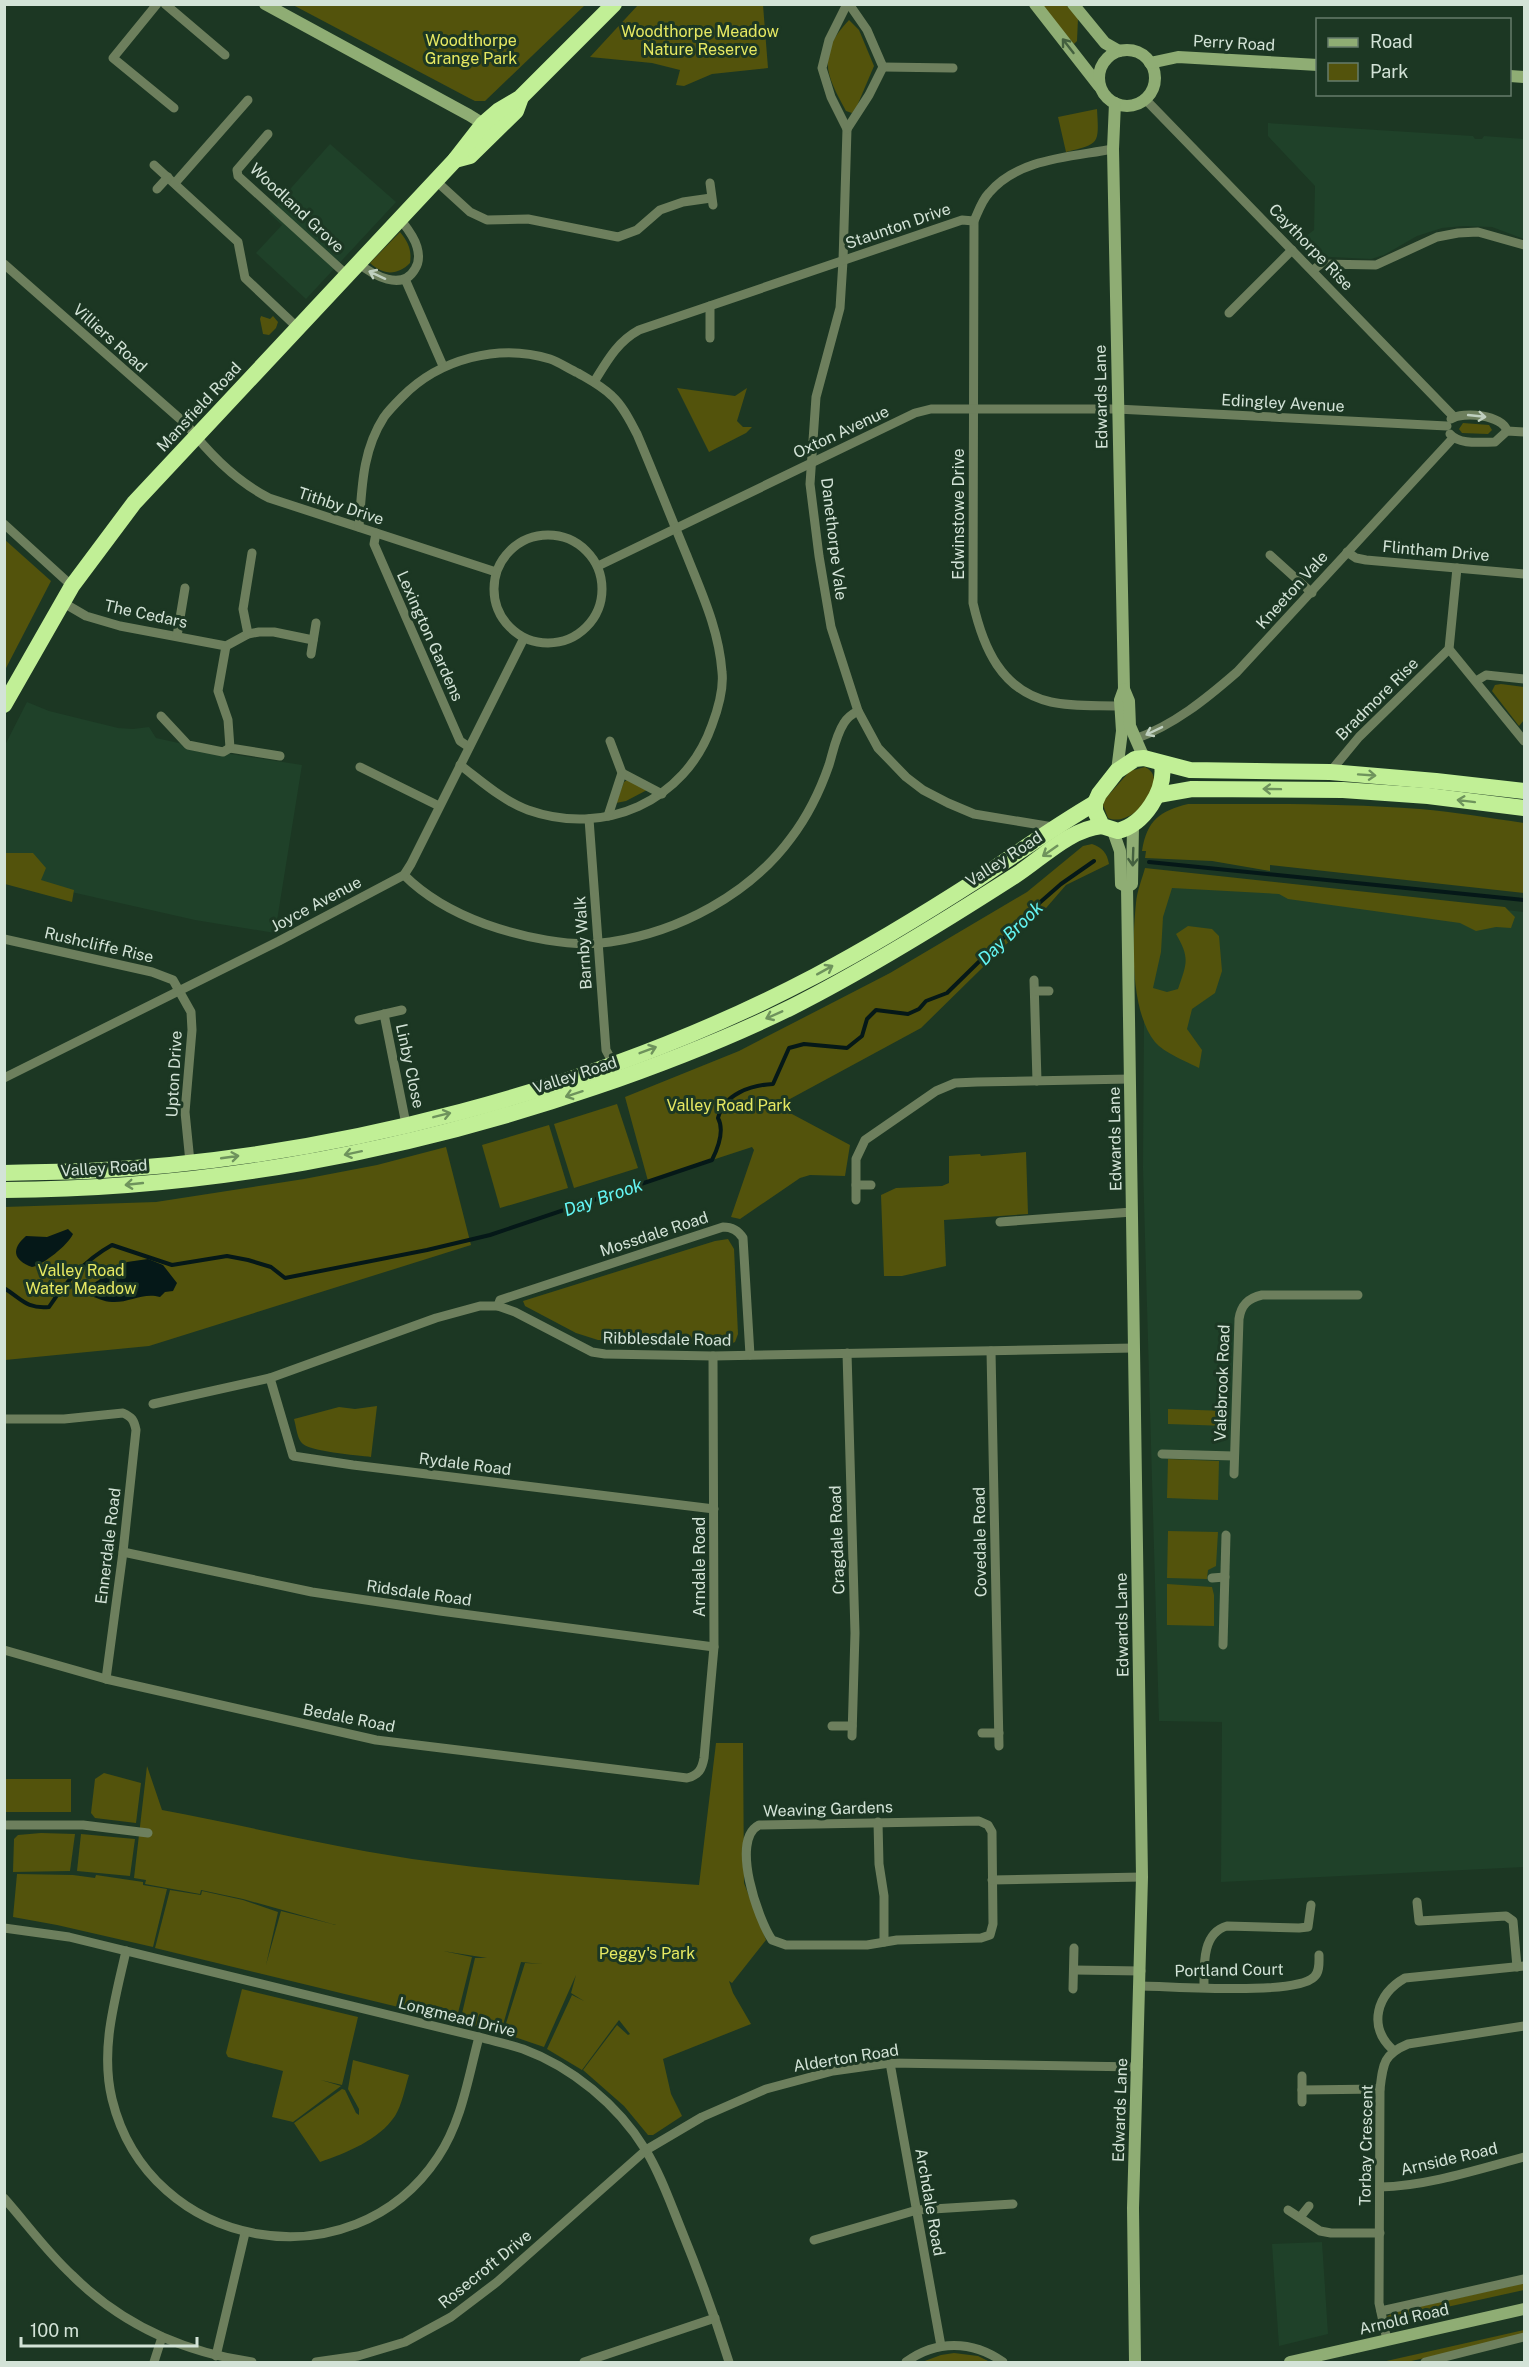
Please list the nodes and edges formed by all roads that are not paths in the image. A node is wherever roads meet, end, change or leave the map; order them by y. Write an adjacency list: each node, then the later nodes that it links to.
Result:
1 (157, 4): 18 (street)
2 (165, 4): 9 (street)
3 (265, 4): 19 (street)
4 (614, 4): 19 (highway, Mansfield Road)
5 (848, 4): 12 (street, Danethorpe Vale); 20 (street, Danethorpe Vale)
6 (1035, 4): 14 (street, one-way to 6)
7 (1073, 4): 8 (street)
8 (1119, 51): 10 (street); 14 (street)
9 (225, 55)
10 (1150, 63): 11 (street, Perry Road); 15 (street)
11 (1316, 65)
12 (883, 67): 13 (street); 20 (street)
13 (953, 68)
14 (1100, 87): 17 (street)
15 (1145, 99): 17 (street); 31 (street, Caythorpe Rise)
16 (248, 100): 24 (street)
17 (1114, 104): 22 (street, Edwards Lane)
18 (174, 108)
19 (489, 128): 25 (highway, Mansfield Road)
20 (847, 129): 32 (street, Danethorpe Vale)
21 (268, 134): 34 (street, Woodland Grove)
22 (1113, 149): 29 (street, Staunton Drive); 44 (street, Edwards Lane)
23 (154, 165): 24 (street)
24 (171, 180): 27 (street); 39 (street)
25 (435, 180): 26 (street); 28 (highway, Mansfield Road)
26 (710, 183)
27 (158, 189)
28 (399, 219): 34 (highway, Mansfield Road); 36 (street)
29 (974, 221): 32 (street, Staunton Drive); 43 (street, Edwinstowe Drive)
30 (1524, 245): 35 (street)
31 (1292, 250): 35 (street, Caythorpe Rise); 38 (street)
32 (843, 261): 37 (street, Staunton Drive); 51 (street, Danethorpe Vale)
33 (4, 264): 49 (street, Villiers Road)
34 (352, 269): 36 (street, one-way to 34); 39 (highway, Mansfield Road)
35 (1313, 270): 45 (street, Caythorpe Rise)
36 (405, 279): 41 (street)
37 (710, 306): 40 (street); 42 (street, Staunton Drive)
38 (1229, 313)
39 (298, 328): 49 (highway, Mansfield Road)
40 (710, 338)
41 (443, 366): 42 (street); 53 (street)
42 (594, 382): 54 (street)
43 (973, 409): 44 (street, Oxton Avenue); 51 (street, Oxton Avenue); 79 (street, Edwinstowe Drive)
44 (1117, 409): 46 (street, Edingley Avenue); 77 (street, Edwards Lane)
45 (1454, 417): 46 (street); 47 (street, one-way to 47)
46 (1447, 426): 50 (street)
47 (1507, 431): 48 (street); 50 (street)
48 (1524, 432)
49 (195, 436): 53 (street, Tithby Drive); 63 (highway, Mansfield Road)
50 (1453, 438): 56 (street, Kneeton Vale)
51 (811, 463): 54 (street, Oxton Avenue); 80 (street, Danethorpe Vale)
52 (4, 524): 63 (street)
53 (359, 527): 55 (street, Tithby Drive)
54 (675, 527): 59 (street, Oxton Avenue); 96 (street)
55 (375, 533): 61 (street, Tithby Drive); 85 (street, Lexington Gardens)
56 (1347, 552): 60 (street, Flintham Drive); 65 (street, Kneeton Vale)
57 (252, 553): 68 (street)
58 (1270, 555): 65 (street)
59 (598, 566): 61 (street); 70 (street)
60 (1457, 568): 62 (street, Flintham Drive); 73 (street)
61 (496, 572): 70 (street)
62 (1524, 574)
63 (72, 585): 66 (highway, Mansfield Road)
64 (185, 588): 69 (street)
65 (1312, 592): 82 (street, Kneeton Vale, one-way to 82)
66 (62, 602): 69 (street, The Cedars); 78 (highway, Mansfield Road)
67 (316, 623): 71 (street)
68 (248, 634): 71 (street); 72 (street)
69 (177, 636): 72 (street, The Cedars)
70 (524, 638): 85 (street)
71 (313, 640): 74 (street)
72 (226, 645): 86 (street)
73 (1449, 650): 76 (street); 93 (street, Bradmore Rise)
74 (311, 654)
75 (1524, 679): 76 (street)
76 (1476, 681): 84 (street)
77 (1124, 689): 79 (street, Edwards Lane); 82 (street, Edwards Lane)
78 (4, 705)
79 (1120, 706): 92 (street, Edwards Lane)
80 (858, 711): 104 (street, Danethorpe Vale); 109 (street)
81 (161, 716): 86 (street)
82 (1135, 739): 88 (street, Edwards Lane)
83 (610, 741): 94 (street)
84 (1524, 741)
85 (469, 747): 90 (street)
86 (230, 748): 87 (street)
87 (280, 756)
88 (1144, 758): 89 (highway); 92 (highway)
89 (1162, 764): 93 (highway); 97 (highway)
90 (460, 765): 99 (street); 102 (street)
91 (360, 766): 99 (street)
92 (1117, 771): 98 (highway)
93 (1330, 772): 95 (highway, one-way to 95)
94 (622, 773): 96 (street); 101 (street)
95 (1524, 791)
96 (662, 794): 101 (street)
97 (1158, 795): 100 (highway, one-way to 97); 103 (highway)
98 (1095, 803): 104 (highway, Valley Road); 105 (highway)
99 (439, 806): 106 (street)
100 (1524, 808)
101 (608, 816): 102 (street)
102 (589, 819): 109 (street, Barnby Walk)
103 (1133, 826): 105 (highway); 107 (street, Edwards Lane, one-way to 107)
104 (1053, 827): 117 (highway, Valley Road, one-way to 104)
105 (1107, 828): 107 (street, Edwards Lane); 122 (highway, Valley Road, one-way to 122)
106 (404, 875): 109 (street); 111 (street, Joyce Avenue)
107 (1127, 887): 119 (street, Edwards Lane)
108 (4, 939): 111 (street, Rushcliffe Rise)
109 (598, 942): 117 (street, Barnby Walk)
110 (1034, 980): 113 (street)
111 (180, 990): 118 (street, Joyce Avenue); 123 (street, Upton Drive)
112 (1048, 990): 113 (street)
113 (1035, 991): 120 (street)
114 (402, 1010): 115 (street, Linby Close)
115 (384, 1014): 116 (street, Linby Close); 121 (street, Linby Close)
116 (359, 1020)
117 (613, 1063): 121 (highway, Valley Road, one-way to 117)
118 (4, 1078)
119 (1130, 1079): 120 (street); 129 (street, Edwards Lane)
120 (1037, 1081): 125 (street)
121 (406, 1124): 122 (highway); 123 (highway, Valley Road, one-way to 121)
122 (410, 1141): 123 (highway, Valley Road, one-way to 123)
123 (191, 1170): 124 (highway, Valley Road); 127 (highway, Valley Road, one-way to 127)
124 (4, 1173)
125 (856, 1185): 126 (street); 128 (street)
126 (870, 1185)
127 (4, 1190)
128 (856, 1200)
129 (1132, 1212): 130 (street); 133 (street, Edwards Lane)
130 (1000, 1222)
131 (1358, 1295): 142 (street, Valebrook Road)
132 (498, 1306): 136 (street, Mossdale Road); 137 (street, Ribblesdale Road); 138 (street, Ribblesdale Road)
133 (1134, 1348): 134 (street, Ribblesdale Road); 161 (street, Edwards Lane)
134 (991, 1351): 135 (street, Ribblesdale Road); 155 (street, Covedale Road)
135 (847, 1353): 136 (street, Ribblesdale Road); 153 (street, Cragdale Road)
136 (750, 1355): 137 (street, Ribblesdale Road)
137 (713, 1356): 144 (street, Arndale Road)
138 (270, 1378): 139 (street, Ribblesdale Road); 144 (street, Rydale Road)
139 (153, 1404)
140 (4, 1419): 146 (street, Ennerdale Road)
141 (1162, 1454): 142 (street)
142 (1234, 1456): 143 (street, Valebrook Road)
143 (1234, 1474)
144 (714, 1509): 150 (street, Arndale Road)
145 (1226, 1535): 147 (street)
146 (123, 1552): 150 (street, Ridsdale Road); 152 (street, Ennerdale Road)
147 (1225, 1577): 148 (street); 149 (street)
148 (1212, 1578)
149 (1223, 1645)
150 (714, 1647): 157 (street, Arndale Road)
151 (4, 1650): 152 (street, Bedale Road)
152 (105, 1679): 157 (street, Bedale Road)
153 (832, 1726)
154 (982, 1733): 155 (street)
155 (999, 1733): 156 (street, Covedale Road)
156 (999, 1746)
157 (696, 1776)
158 (878, 1822): 162 (street, Weaving Gardens); 166 (street); 166 (street, Weaving Gardens)
159 (4, 1825): 160 (street)
160 (148, 1833)
161 (1143, 1877): 162 (street); 172 (street, Edwards Lane)
162 (992, 1880): 166 (street, Weaving Gardens)
163 (1417, 1902): 170 (street)
164 (1311, 1905): 176 (street)
165 (4, 1928): 168 (street, Longmead Drive)
166 (884, 1942)
167 (1074, 1948): 171 (street)
168 (126, 1951): 179 (street, Longmead Drive); 196 (street)
169 (1319, 1955): 173 (street)
170 (1521, 1967): 180 (street)
171 (1074, 1970): 172 (street); 177 (street)
172 (1141, 1971): 175 (street, Edwards Lane)
173 (1315, 1977): 174 (street); 176 (street, Portland Court)
174 (1323, 1984)
175 (1141, 1986): 176 (street, Portland Court); 182 (street, Edwards Lane)
176 (1203, 1987)
177 (1074, 1989)
178 (1524, 2026): 180 (street)
179 (478, 2037): 187 (street, Longmead Drive); 196 (street)
180 (1393, 2050): 184 (street, Torbay Crescent)
181 (890, 2063): 182 (street, Alderton Road); 187 (street, Alderton Road); 193 (street, Archdale Road)
182 (1138, 2067): 215 (street, Edwards Lane)
183 (1302, 2076): 185 (street)
184 (1380, 2089): 185 (street); 189 (street, Torbay Crescent)
185 (1302, 2090): 186 (street)
186 (1302, 2102)
187 (646, 2150): 202 (street, Longmead Drive); 210 (street, Rosecroft Drive)
188 (1524, 2157): 189 (street, Arnside Road)
189 (1380, 2187): 197 (street, Torbay Crescent)
190 (4, 2198): 203 (street)
191 (1013, 2204): 193 (street)
192 (1310, 2206): 195 (street)
193 (916, 2210): 198 (street); 206 (street, Archdale Road)
194 (1288, 2210): 195 (street)
195 (1301, 2216): 197 (street)
196 (245, 2233): 207 (street)
197 (1380, 2233): 201 (street, Torbay Crescent)
198 (814, 2240)
199 (1524, 2279): 201 (street, Arnold Road)
200 (1524, 2308): 205 (street, Arnold Road)
201 (1381, 2311): 205 (street, Torbay Crescent)
202 (715, 2318): 211 (street); 212 (street, Longmead Drive)
203 (162, 2337): 207 (street); 208 (street)
204 (1524, 2337): 217 (street)
205 (1387, 2340): 216 (street, Arnold Road)
206 (941, 2346): 213 (street); 214 (street)
207 (216, 2356): 209 (street)
208 (154, 2362)
209 (252, 2362)
210 (316, 2362)
211 (584, 2362)
212 (729, 2362)
213 (906, 2362)
214 (1003, 2362)
215 (1135, 2362)
216 (1290, 2362)
217 (1425, 2362)

